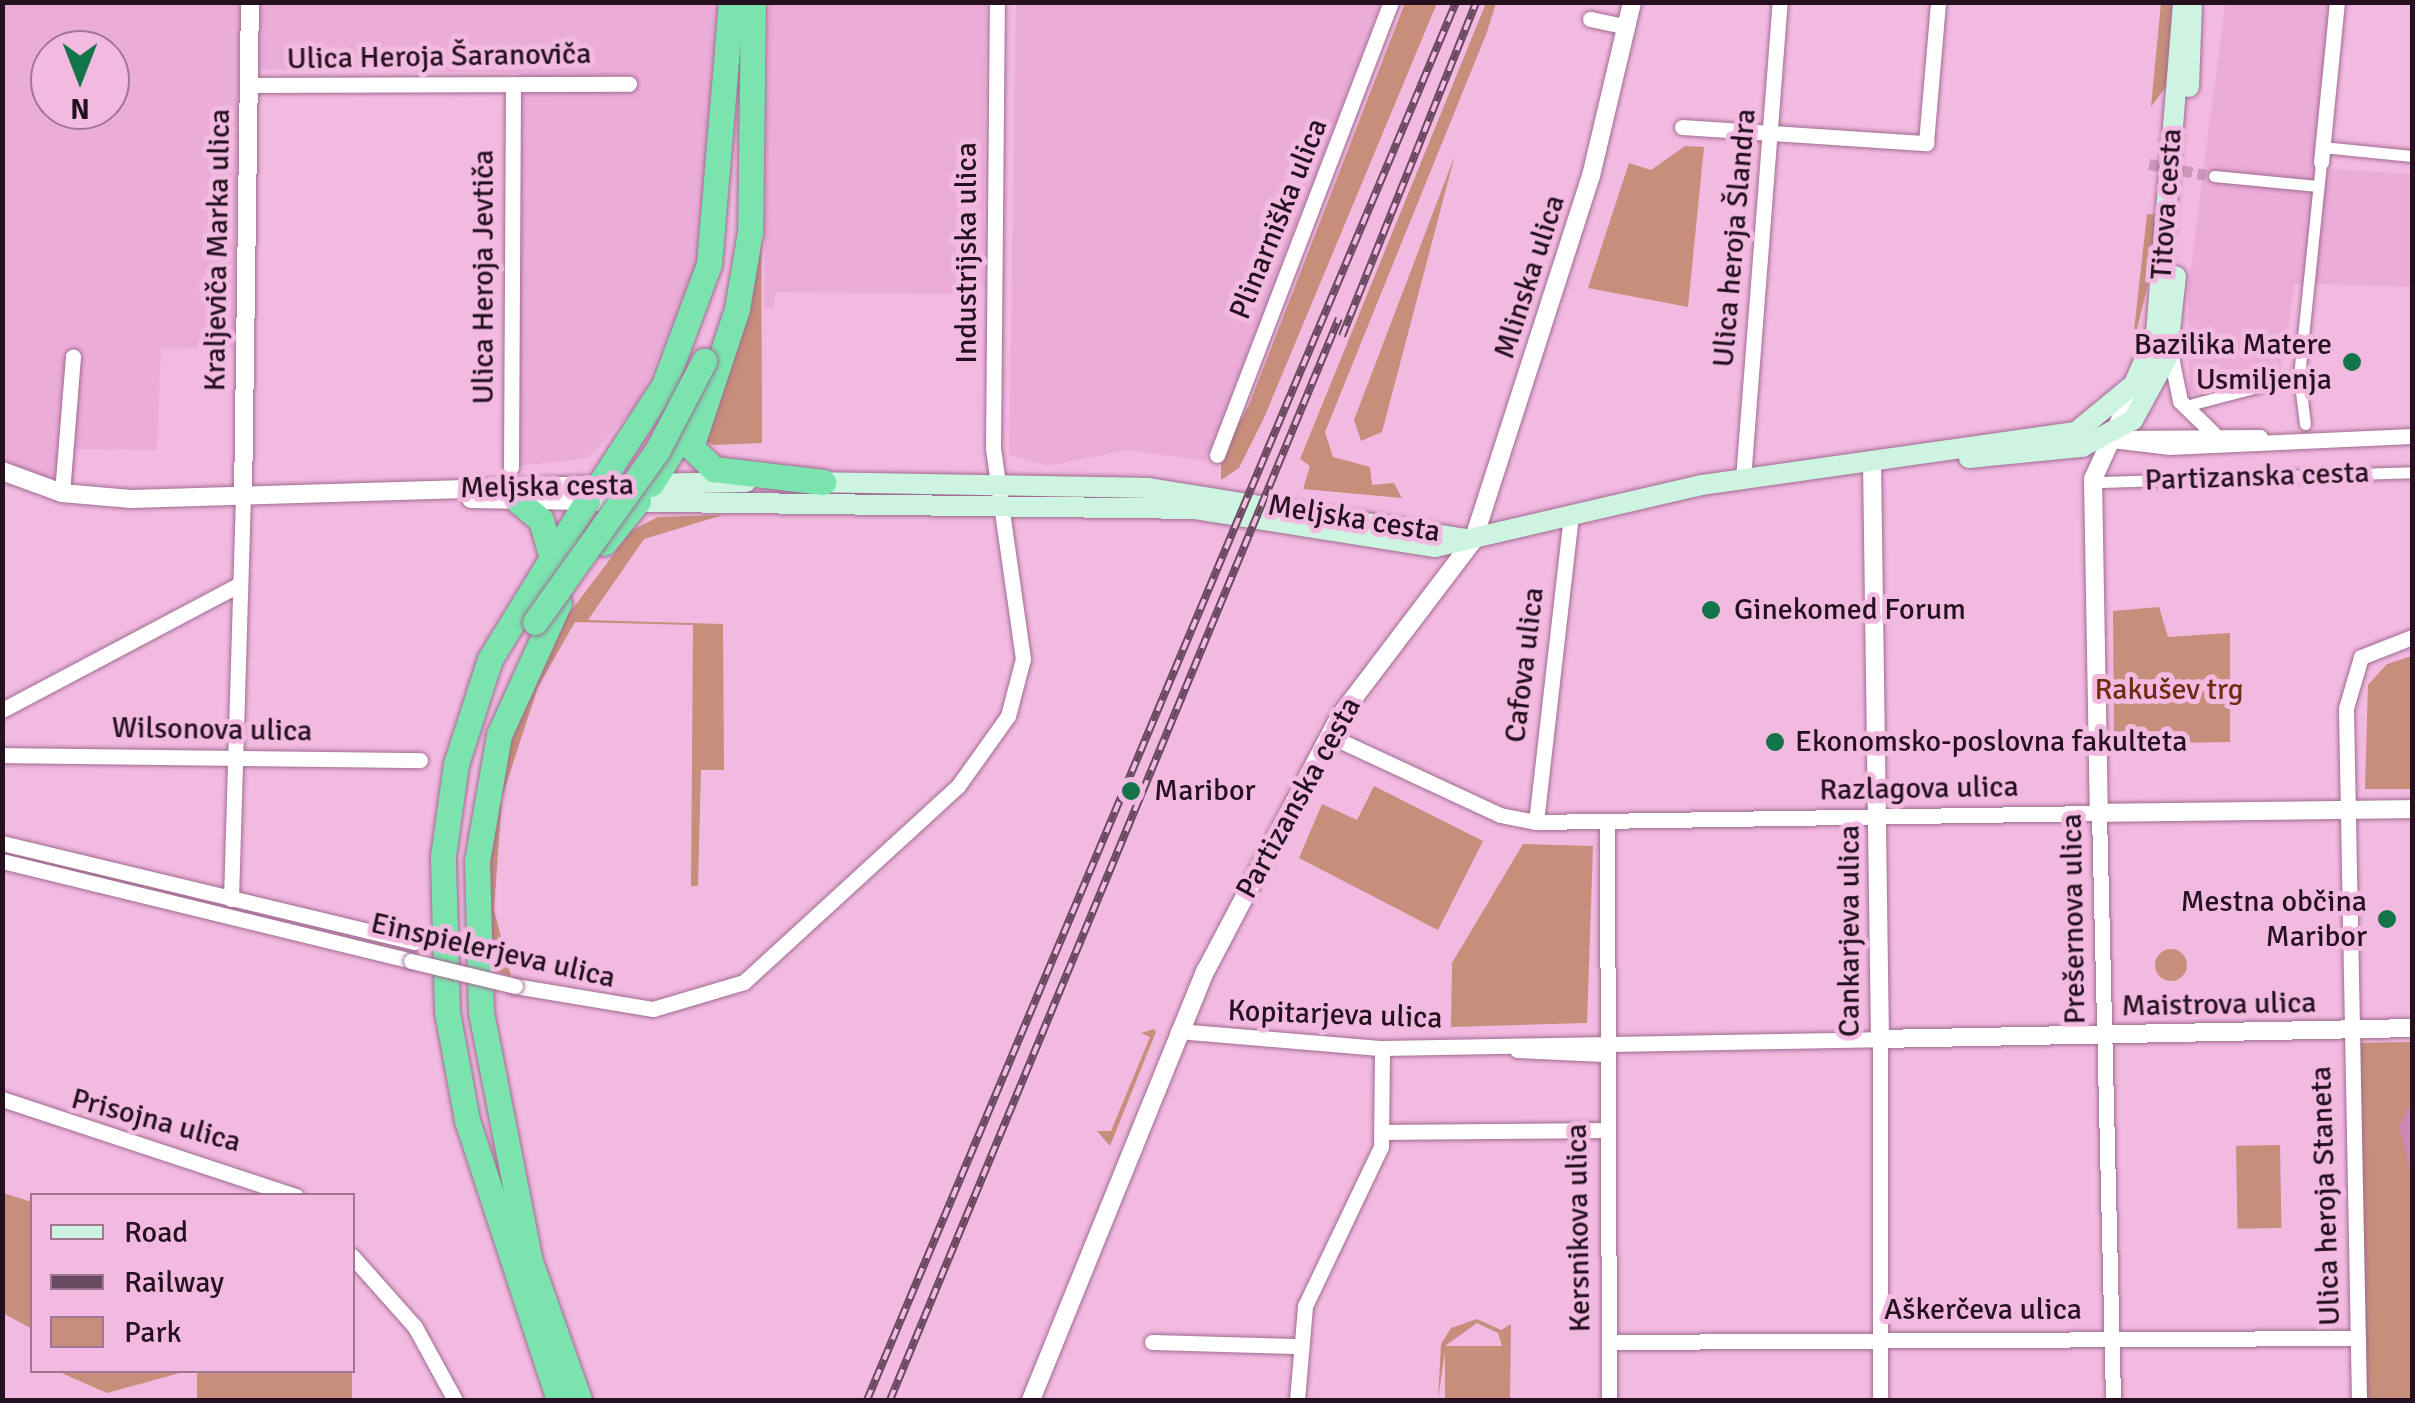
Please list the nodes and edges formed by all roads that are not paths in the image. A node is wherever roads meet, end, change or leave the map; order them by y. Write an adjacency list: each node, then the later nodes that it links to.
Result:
1 (250, 2): 17 (street, Kraljeviča Marka ulica)
2 (733, 2): 27 (highway); 49 (highway)
3 (752, 2): 27 (highway); 30 (highway)
4 (996, 2): 45 (street, Industrijska ulica)
5 (1391, 2): 38 (street, Plinarniška ulica)
6 (1632, 2): 14 (street, Mlinska ulica)
7 (1780, 2): 20 (street, Ulica heroja Šlandra)
8 (1938, 2): 20 (street)
9 (2179, 2): 15 (main road)
10 (2192, 2): 15 (main road)
11 (2200, 2): 15 (main road)
12 (2337, 2): 21 (street)
13 (1590, 19): 14 (street)
14 (1627, 26): 55 (street, Mlinska ulica)
15 (2186, 30): 25 (main road, Titova cesta); 28 (main road, Titova cesta)
16 (629, 84): 18 (street, Ulica Heroja Šaranoviča)
17 (249, 85): 18 (street, Ulica Heroja Šaranoviča); 51 (street, Kraljeviča Marka ulica)
18 (513, 86): 40 (street, Ulica Heroja Jevtiča)
19 (1682, 128): 20 (street)
20 (1773, 132): 43 (street, Ulica heroja Šlandra)
21 (2324, 152): 22 (street); 24 (street)
22 (2412, 156)
23 (2214, 176): 24 (street)
24 (2318, 186): 29 (street)
25 (2170, 344): 33 (street, Partizanska cesta); 36 (main road, Titova cesta)
26 (73, 356): 48 (street)
27 (699, 361): 58 (highway, bridge)
28 (2140, 376): 34 (main road, Titova cesta); 36 (street, Titova cesta)
29 (2298, 376): 31 (street); 32 (street)
30 (706, 394): 44 (highway); 47 (highway)
31 (2194, 404)
32 (2305, 424)
33 (2212, 432): 36 (street, Partizanska cesta); 37 (street, Partizanska cesta)
34 (2066, 434): 36 (street, Partizanska cesta); 39 (main road, Partizanska cesta)
35 (2412, 436): 37 (street, Partizanska cesta)
36 (2105, 439): 37 (street, Partizanska cesta); 39 (main road, Partizanska cesta); 67 (street, Prešernova ulica)
37 (2267, 439)
38 (1217, 455)
39 (1872, 461): 43 (main road, Partizanska cesta); 68 (street, Cankarjeva ulica)
40 (510, 468)
41 (2, 471): 48 (street, Meljska cesta)
42 (2412, 472): 46 (street, Partizanska cesta)
43 (1744, 479): 54 (main road, Partizanska cesta)
44 (823, 482): 45 (main road, Meljska cesta); 47 (main road, Meljska cesta)
45 (997, 482): 53 (street, Industrijska ulica); 55 (main road, Meljska cesta)
46 (2101, 482)
47 (644, 492): 49 (main road, Meljska cesta); 53 (main road, Meljska cesta); 87 (highway)
48 (62, 493): 51 (street, Meljska cesta)
49 (593, 493): 50 (street, Meljska cesta); 52 (street, Meljska cesta); 56 (highway)
50 (390, 496): 51 (street, Meljska cesta); 52 (street, Meljska cesta)
51 (242, 498): 57 (street)
52 (518, 500): 56 (highway)
53 (1001, 504): 55 (main road, Meljska cesta); 72 (street, Einspielerjeva ulica, bridge)
54 (1570, 516): 55 (main road, Partizanska cesta); 69 (street, Cafova ulica)
55 (1473, 541): 61 (street, Partizanska cesta)
56 (550, 552): 88 (highway)
57 (238, 585): 60 (street); 63 (street)
58 (531, 621): 87 (highway); 88 (highway)
59 (2412, 638): 66 (street, Ulica heroja Staneta)
60 (2, 710)
61 (1330, 736): 69 (street, Razlagova ulica); 77 (street, Partizanska cesta)
62 (2, 754): 63 (street, Wilsonova ulica)
63 (234, 758): 64 (street, Wilsonova ulica); 73 (street)
64 (420, 760)
65 (2412, 809): 66 (street, Razlagova ulica)
66 (2348, 810): 67 (street, Razlagova ulica); 76 (street, Ulica heroja Staneta)
67 (2098, 813): 68 (street, Razlagova ulica); 78 (street, Prešernova ulica)
68 (1877, 817): 70 (street, Razlagova ulica); 79 (street, Cankarjeva ulica)
69 (1536, 822): 70 (street, Razlagova ulica)
70 (1607, 822): 80 (street, Kersnikova ulica)
71 (2, 843): 73 (street, Einspielerjeva ulica)
72 (2, 861)
73 (231, 899): 74 (street, Einspielerjeva ulica)
74 (414, 942)
75 (2412, 1028): 76 (street, Maistrova ulica)
76 (2352, 1030): 78 (street, Maistrova ulica); 90 (street, Ulica heroja Staneta)
77 (1178, 1031): 81 (street, Kopitarjeva ulica); 98 (street, Partizanska cesta)
78 (2104, 1035): 79 (street, Maistrova ulica); 91 (street, Prešernova ulica)
79 (1880, 1038): 80 (street, Maistrova ulica); 89 (street, Cankarjeva ulica)
80 (1604, 1047): 81 (street, Kopitarjeva ulica); 83 (street, Kersnikova ulica)
81 (1382, 1048): 84 (street)
82 (2, 1099): 85 (street, Prisojna ulica)
83 (1605, 1130): 84 (street); 93 (street, Kersnikova ulica)
84 (1384, 1132): 94 (street)
85 (287, 1193)
86 (355, 1259): 95 (street)
87 (530, 1262): 97 (highway)
88 (526, 1307): 96 (highway)
89 (1879, 1338): 91 (street, Aškerčeva ulica); 93 (street, Aškerčeva ulica); 101 (street, Cankarjeva ulica)
90 (2358, 1338): 91 (street, Aškerčeva ulica); 103 (street, Ulica heroja Staneta)
91 (2111, 1339): 102 (street, Prešernova ulica)
92 (1152, 1342): 94 (street)
93 (1609, 1342): 100 (street, Kersnikova ulica)
94 (1295, 1346): 99 (street)
95 (456, 1400)
96 (559, 1400)
97 (579, 1400)
98 (1031, 1400)
99 (1297, 1400)
100 (1610, 1400)
101 (1880, 1400)
102 (2113, 1400)
103 (2360, 1400)

